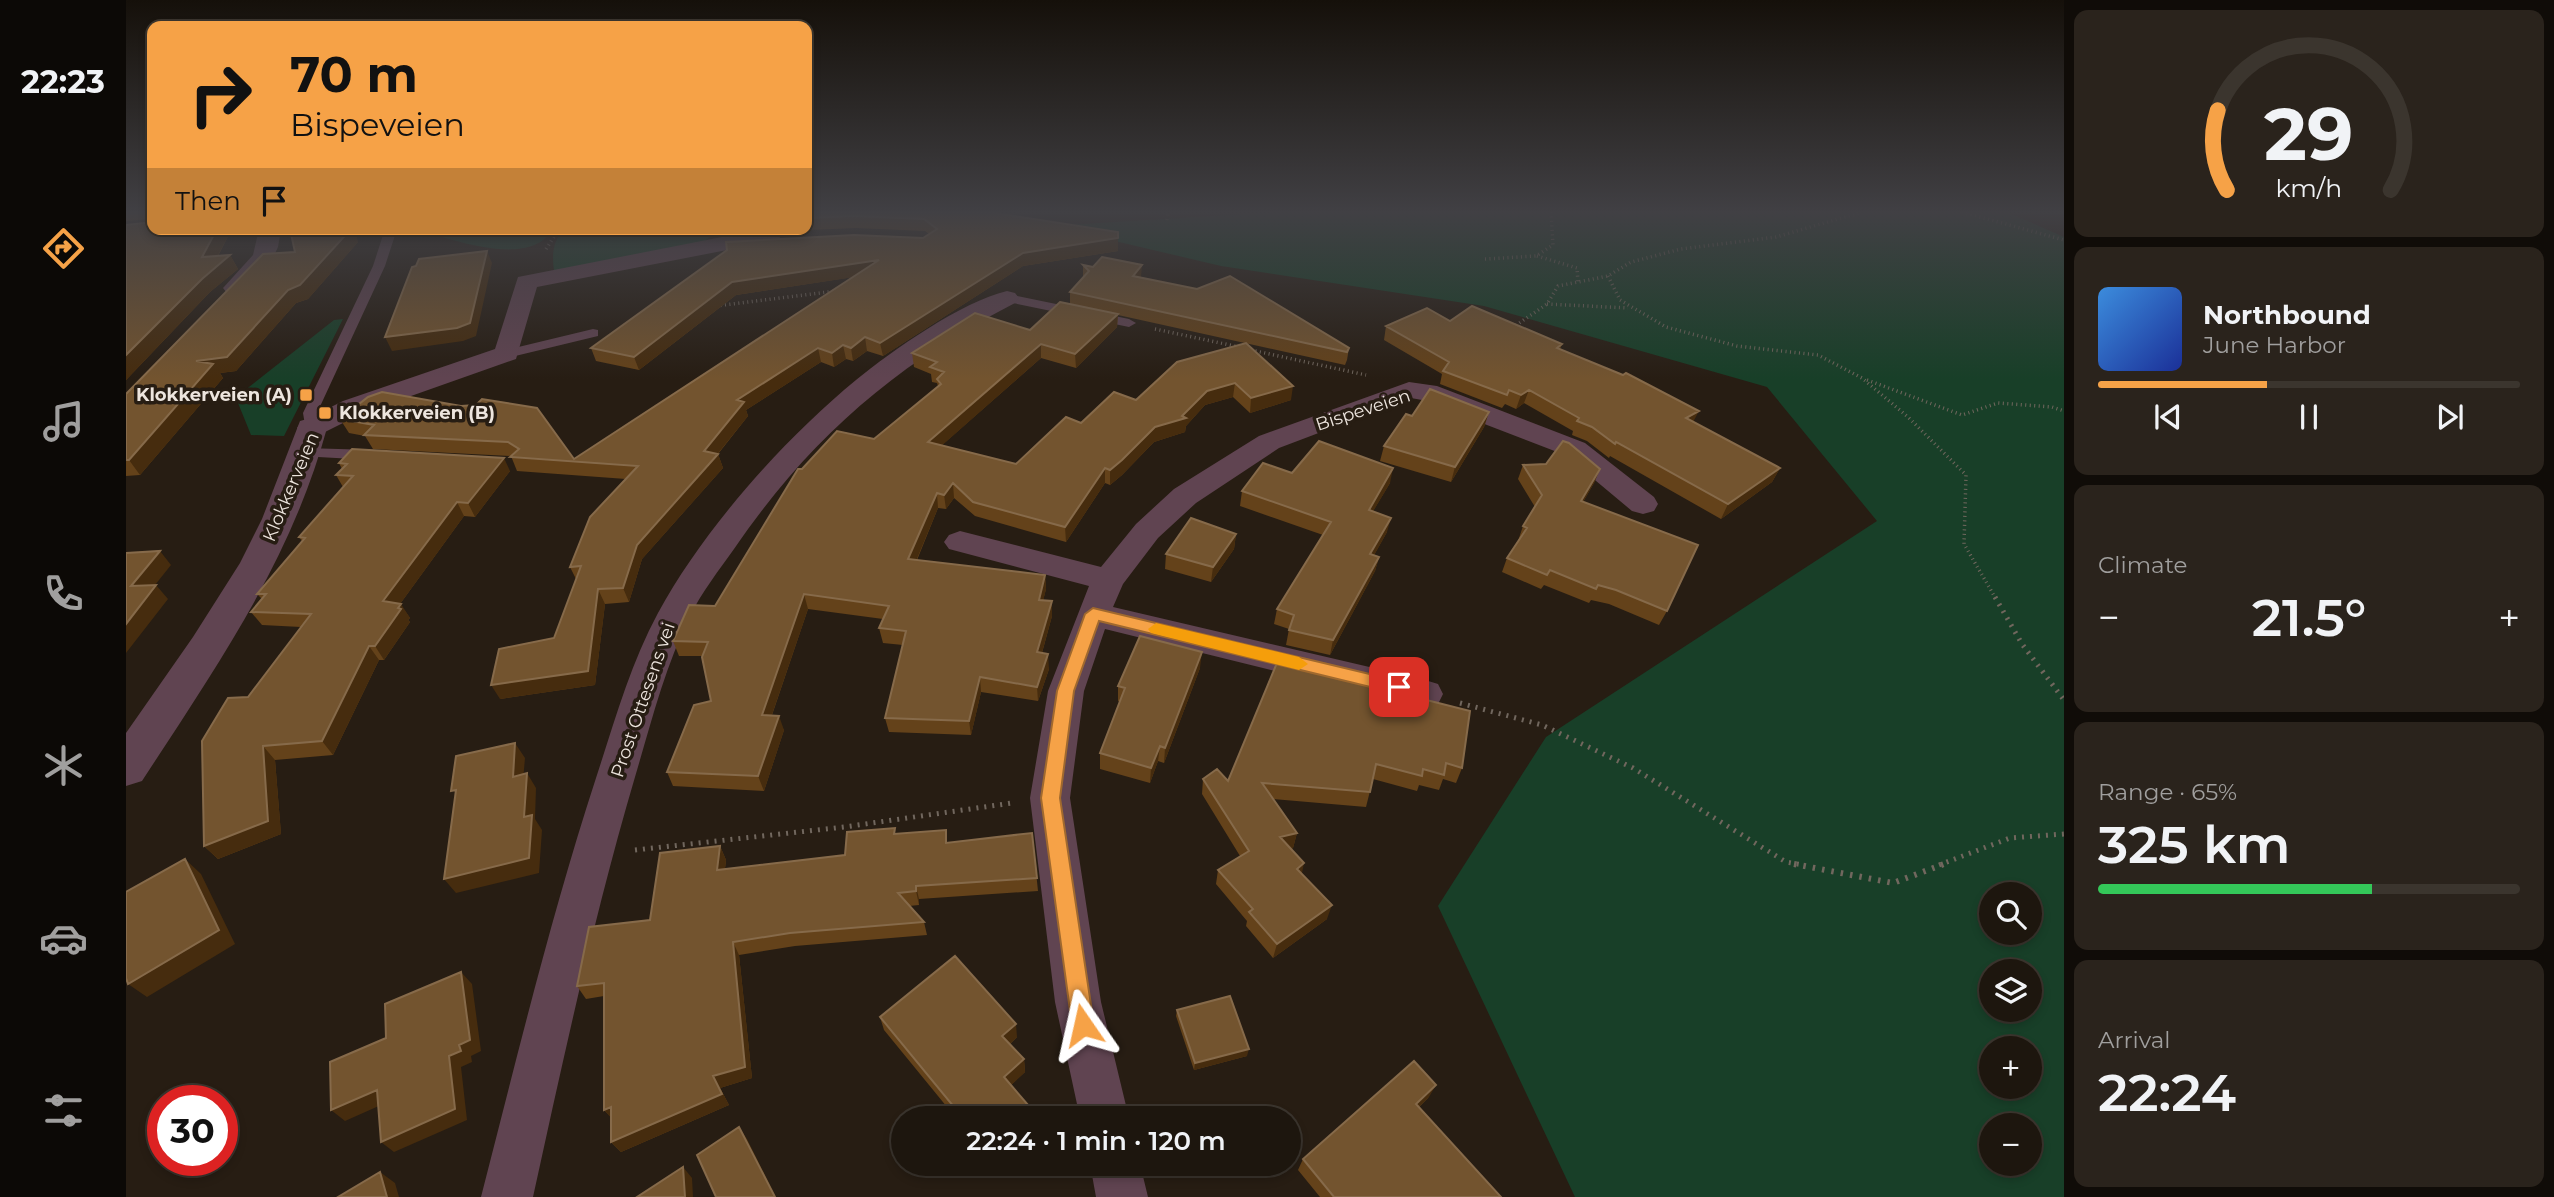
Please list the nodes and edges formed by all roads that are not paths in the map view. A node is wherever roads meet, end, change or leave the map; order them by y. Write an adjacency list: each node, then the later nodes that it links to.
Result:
1 (256, 268): 5 (street)
2 (378, 268): 9 (lane)
3 (599, 268): 8 (street)
4 (1007, 298): 6 (lane); 19 (street, Prost Ottesens vei)
5 (221, 299)
6 (1129, 323)
7 (593, 333): 8 (lane)
8 (507, 354): 9 (street, Klokkerveien)
9 (312, 425): 10 (lane); 16 (street, Klokkerveien)
10 (391, 456)
11 (1643, 504): 13 (street, Bispeveien)
12 (960, 542): 13 (street)
13 (1108, 580): 14 (street, Bispeveien)
14 (1093, 614): 15 (street); 17 (street, Bispeveien)
15 (1425, 694)
16 (126, 768)
17 (1101, 1106)
18 (1118, 1176): 20 (street)
19 (507, 1197)
20 (1122, 1197)

